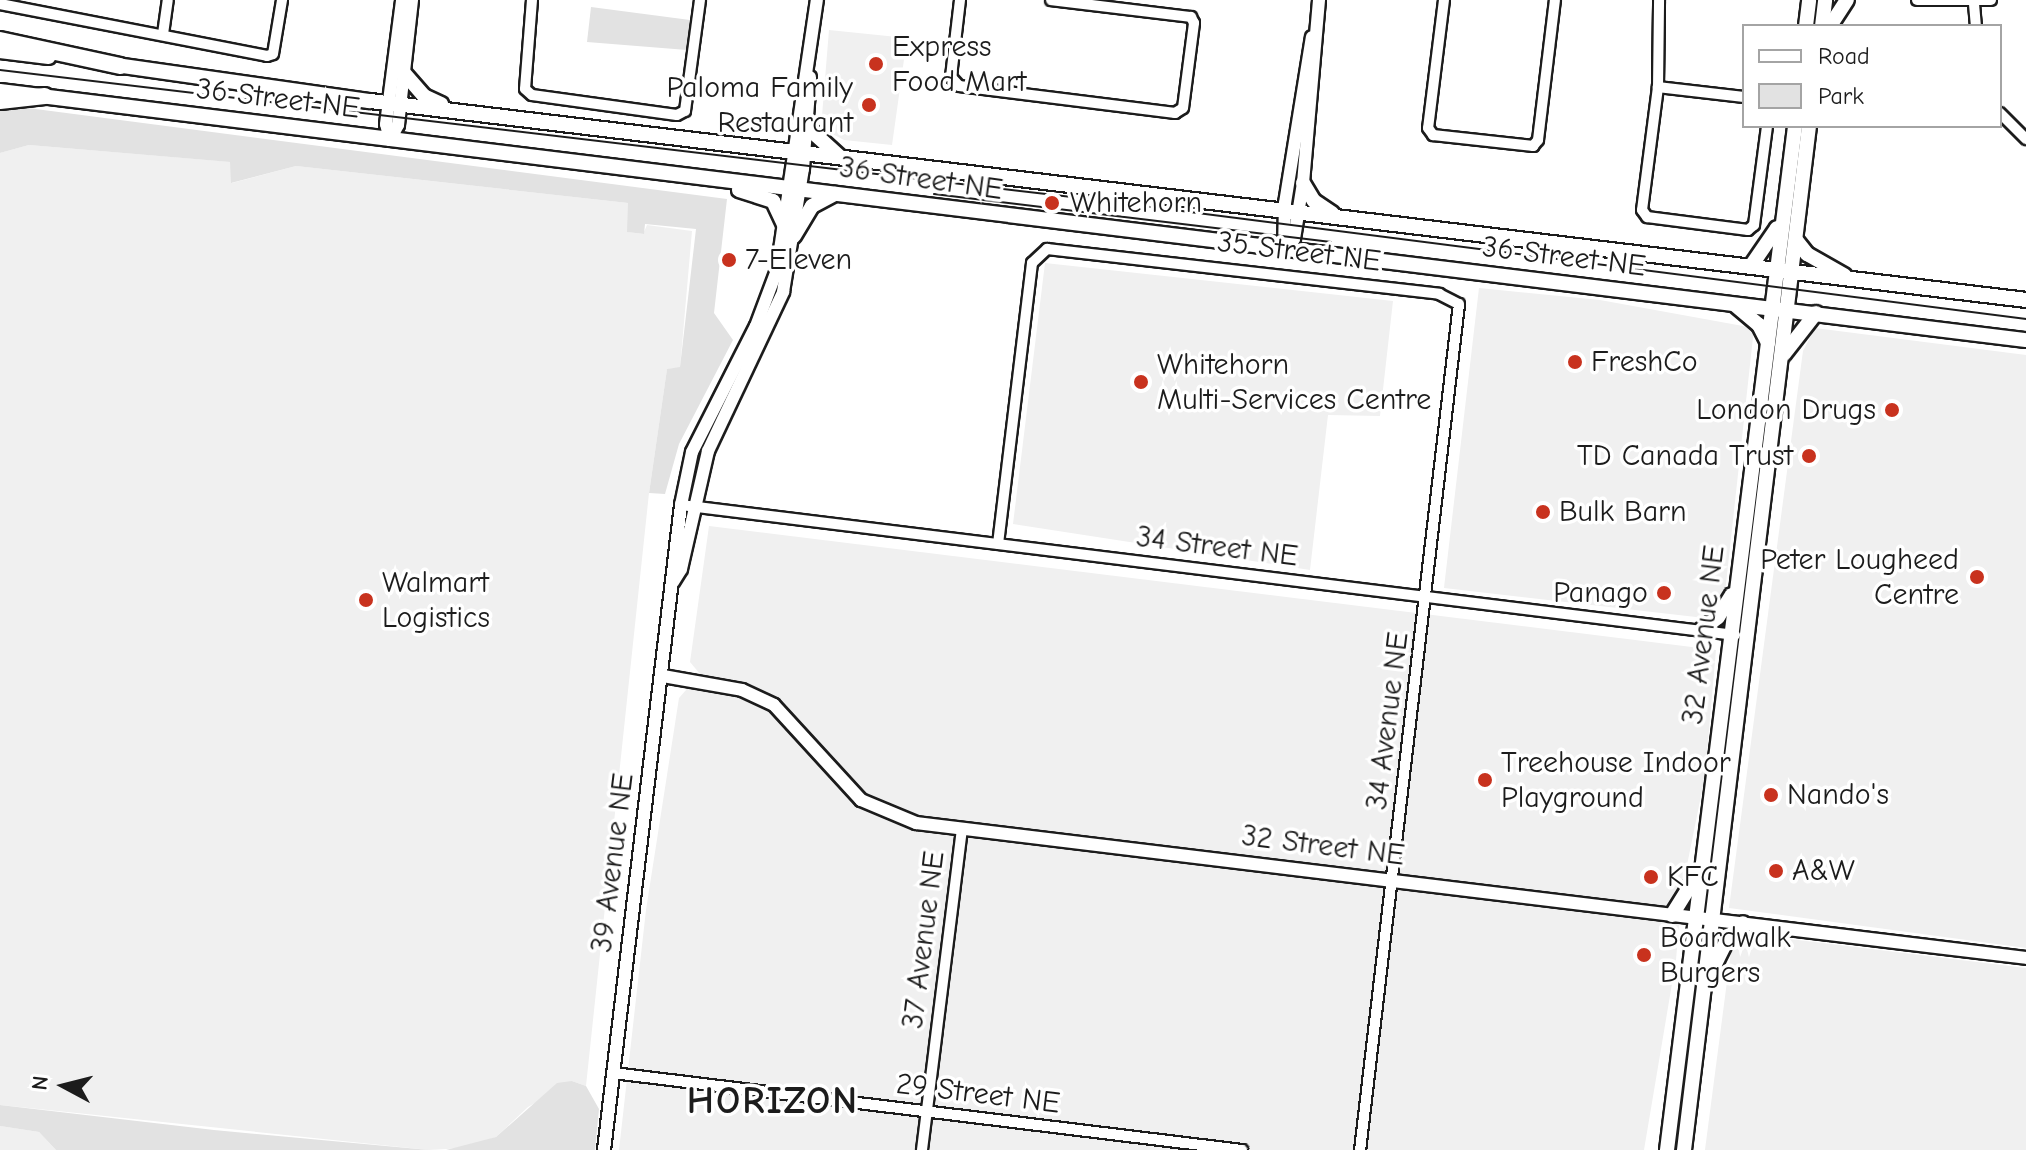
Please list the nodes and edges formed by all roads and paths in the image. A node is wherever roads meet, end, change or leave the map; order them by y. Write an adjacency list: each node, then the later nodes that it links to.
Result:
1 (168, 0): 25 (street)
2 (282, 0): 25 (street)
3 (402, 0): 36 (street)
4 (412, 0): 30 (street)
5 (532, 0): 6 (street)
6 (700, 0)
7 (817, 0): 28 (street)
8 (960, 0): 9 (street)
9 (1051, 0)
10 (1444, 0): 11 (street)
11 (1555, 0)
12 (1659, 0): 31 (street)
13 (1809, 0): 21 (main road)
14 (1825, 0): 22 (main road)
15 (1847, 0): 23 (main road)
16 (1917, 0): 19 (street)
17 (1991, 0): 19 (street)
18 (0, 4): 25 (street)
19 (1974, 4): 24 (street)
20 (1318, 7): 48 (street); 51 (street)
21 (1806, 24)
22 (1822, 24)
23 (1831, 24)
24 (1976, 24)
25 (163, 34)
26 (0, 40): 29 (main road)
27 (0, 51): 29 (main road, 36 Street NE)
28 (809, 62): 39 (street); 45 (street)
29 (120, 66): 36 (main road, 36 Street NE)
30 (404, 73): 36 (street); 37 (main road)
31 (1658, 87): 34 (street); 40 (street)
32 (0, 91): 33 (main road, 36 Street NE)
33 (45, 96): 35 (main road); 44 (main road, 36 Street NE)
34 (1742, 97)
35 (0, 101)
36 (394, 104): 37 (main road, 36 Street NE); 44 (street)
37 (456, 111): 45 (main road, 36 Street NE)
38 (2002, 115): 43 (street)
39 (807, 127): 45 (street); 46 (main road)
40 (1767, 128)
41 (1795, 128): 52 (main road, 32 Avenue NE)
42 (1809, 128): 55 (main road, 32 Avenue NE)
43 (2026, 139)
44 (390, 140): 47 (main road, 36 Street NE)
45 (799, 153): 46 (main road, 36 Street NE); 49 (street, 39 Avenue NE)
46 (842, 158): 51 (main road, 36 Street NE)
47 (717, 179): 49 (main road, 36 Street NE); 54 (main road)
48 (1303, 183): 51 (street); 53 (main road)
49 (794, 189): 50 (main road, 36 Street NE); 54 (street, 39 Avenue NE)
50 (836, 194): 54 (main road); 56 (main road, 36 Street NE)
51 (1291, 210): 53 (main road, 36 Street NE); 56 (street)
52 (1783, 215): 57 (main road); 58 (main road, 32 Avenue NE)
53 (1336, 216): 57 (main road, 36 Street NE)
54 (789, 231): 68 (street, 39 Avenue NE); 69 (street, 39 Avenue NE)
55 (1796, 240): 58 (main road, 32 Avenue NE); 59 (main road)
56 (1284, 250): 62 (main road, 36 Street NE)
57 (1751, 266): 58 (main road, 36 Street NE)
58 (1784, 271): 59 (main road, 36 Street NE); 63 (main road, 32 Avenue NE)
59 (1852, 279): 61 (main road, 36 Street NE)
60 (1455, 300): 70 (street, 35 Street NE); 73 (street, 34 Avenue NE)
61 (2026, 300)
62 (1733, 304): 63 (main road, 36 Street NE); 66 (main road)
63 (1780, 309): 64 (main road, 36 Street NE); 66 (main road, 32 Avenue NE); 67 (main road, 32 Avenue NE)
64 (1816, 313): 65 (main road, 36 Street NE); 67 (main road)
65 (2026, 340)
66 (1768, 344): 72 (main road, 32 Avenue NE)
67 (1781, 358): 76 (main road, 32 Avenue NE)
68 (681, 505): 69 (street, 34 Street NE); 71 (street, 39 Avenue NE)
69 (695, 507): 70 (street, 34 Street NE); 71 (street, 39 Avenue NE)
70 (998, 544): 73 (street, 34 Street NE)
71 (673, 582): 77 (street, 39 Avenue NE)
72 (1736, 584): 74 (main road); 75 (main road, 32 Avenue NE)
73 (1427, 598): 74 (street, 34 Street NE); 80 (street, 34 Avenue NE)
74 (1701, 630): 75 (street, 34 Street NE)
75 (1729, 634): 76 (street, 34 Street NE); 79 (main road, 32 Avenue NE)
76 (1747, 636): 82 (main road, 32 Avenue NE)
77 (663, 676): 78 (street, 32 Street NE); 86 (street, 39 Avenue NE)
78 (962, 831): 80 (street, 32 Street NE); 87 (street, 37 Avenue NE)
79 (1702, 863): 81 (main road); 82 (main road, 32 Avenue NE)
80 (1394, 881): 81 (street, 32 Street NE); 91 (street, 34 Avenue NE)
81 (1672, 915): 82 (street, 32 Street NE)
82 (1703, 917): 83 (street, 32 Street NE); 85 (main road, 32 Avenue NE); 92 (main road, 32 Avenue NE)
83 (1743, 923): 84 (street, 32 Street NE); 85 (main road)
84 (2026, 958)
85 (1702, 991): 93 (main road, 32 Avenue NE)
86 (613, 1073): 87 (street, 29 Street NE); 88 (street, 39 Avenue NE)
87 (927, 1112): 89 (street, 37 Avenue NE); 90 (street, 29 Street NE)
88 (604, 1150)
89 (922, 1150)
90 (1242, 1150)
91 (1360, 1150)
92 (1667, 1150)
93 (1684, 1150)

